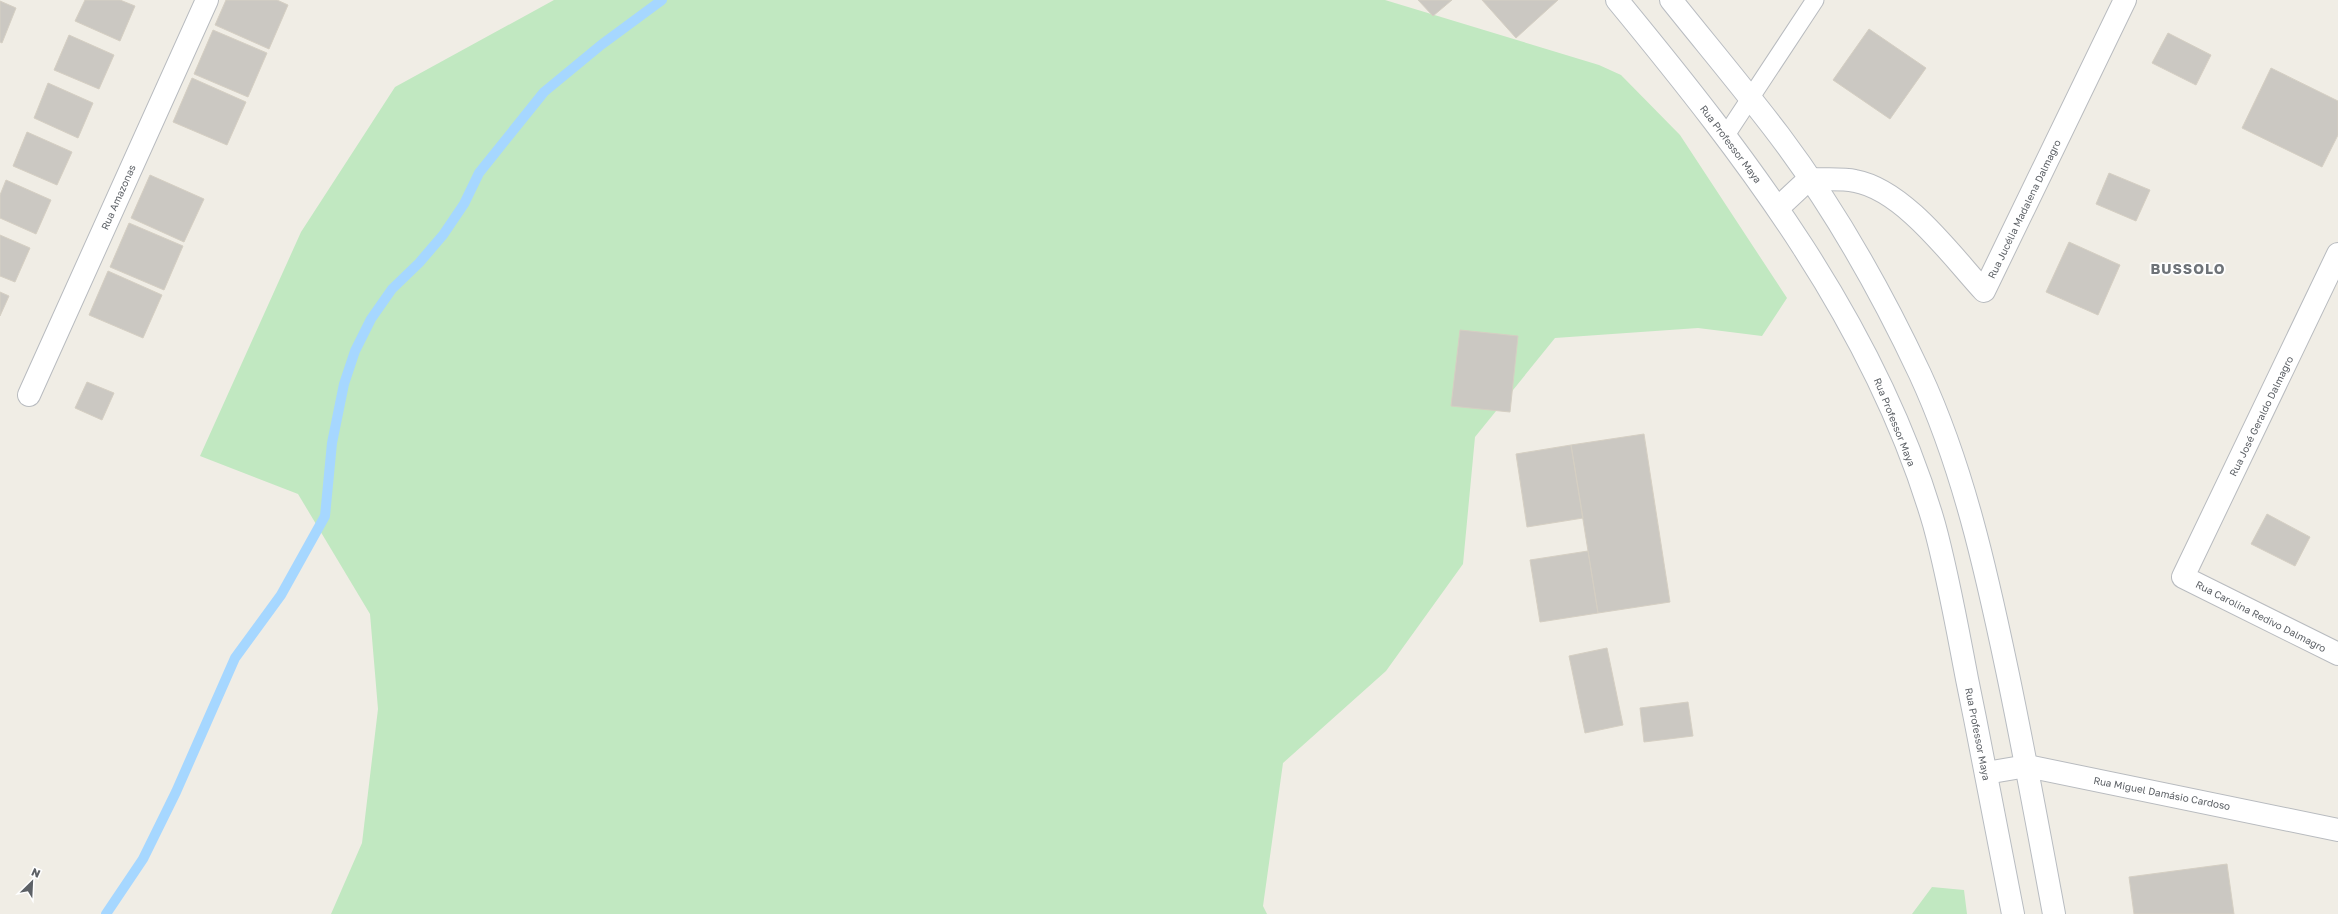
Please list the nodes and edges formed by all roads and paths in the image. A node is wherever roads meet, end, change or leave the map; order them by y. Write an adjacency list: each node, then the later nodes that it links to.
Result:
1 (207, 0): 11 (main road, Rua Amazonas)
2 (1617, 0): 7 (main road, Rua Professor Maya)
3 (1671, 0): 6 (main road)
4 (1815, 0): 6 (lane)
5 (2124, 0): 8 (main road, Rua Jucélia Madalena Dalmagro)
6 (1750, 97): 7 (lane); 8 (main road)
7 (1726, 135): 9 (main road, Rua Professor Maya)
8 (1809, 179): 9 (main road); 14 (main road)
9 (1778, 208): 15 (main road, Rua Professor Maya)
10 (2338, 254): 12 (main road, Rua José Geraldo Dalmagro)
11 (29, 395)
12 (2183, 577): 13 (main road, Rua Carolina Redivo Dalmagro)
13 (2338, 654)
14 (2027, 766): 15 (main road, Rua Miguel Damásio Cardoso); 16 (main road, Rua Miguel Damásio Cardoso); 18 (main road)
15 (1986, 773): 17 (main road, Rua Professor Maya)
16 (2338, 830)
17 (2013, 914)
18 (2054, 914)

